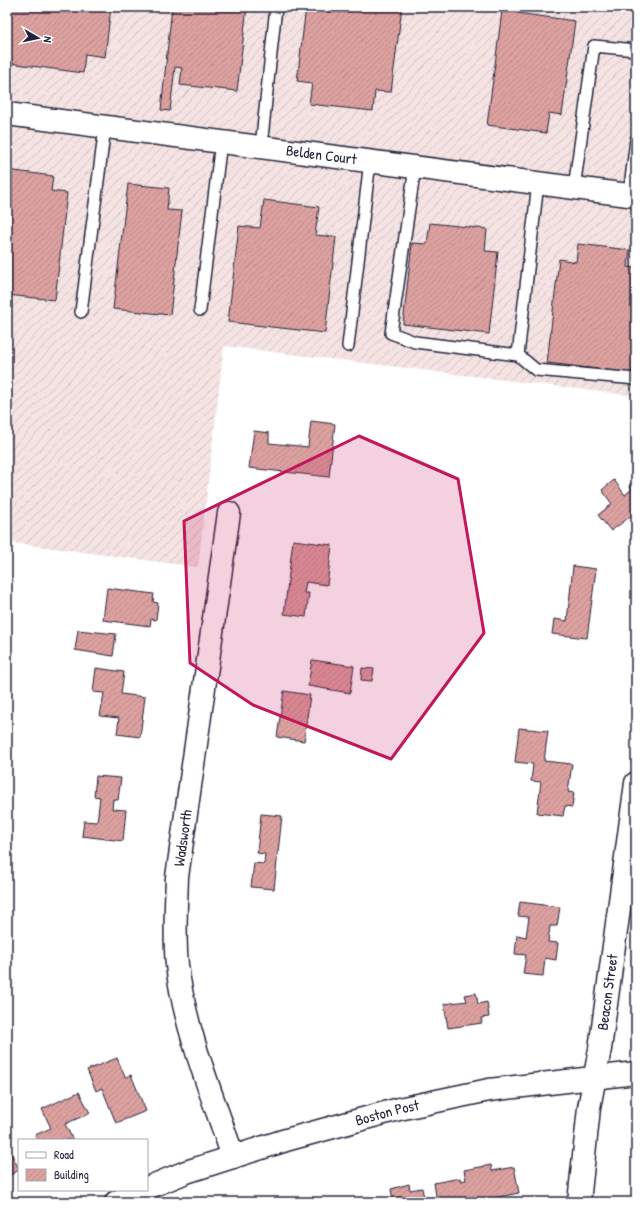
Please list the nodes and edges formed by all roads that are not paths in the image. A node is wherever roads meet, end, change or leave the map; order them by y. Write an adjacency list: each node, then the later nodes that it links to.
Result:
1 (276, 7): 7 (lane)
2 (636, 50): 11 (lane)
3 (7, 114): 4 (street, Belden Court)
4 (105, 127): 6 (street, Belden Court); 14 (lane)
5 (636, 140): 12 (lane)
6 (221, 142): 7 (street, Belden Court); 13 (lane)
7 (261, 147): 8 (street, Belden Court)
8 (370, 161): 9 (street, Belden Court); 15 (lane)
9 (415, 167): 10 (street, Belden Court); 16 (lane)
10 (538, 183): 11 (street, Belden Court); 16 (lane)
11 (574, 188): 12 (street, Belden Court)
12 (633, 195)
13 (200, 310)
14 (82, 312)
15 (348, 346)
16 (518, 355): 17 (lane)
17 (636, 379)
18 (229, 513): 22 (street, Wadsworth)
19 (636, 783): 21 (street, Beacon Street)
20 (636, 1073): 21 (street, Boston Post)
21 (595, 1078): 22 (street, Boston Post); 26 (street, Beacon Street)
22 (233, 1157): 23 (street, Boston Post)
23 (148, 1188)
24 (140, 1191): 25 (street)
25 (116, 1202)
26 (579, 1202)

